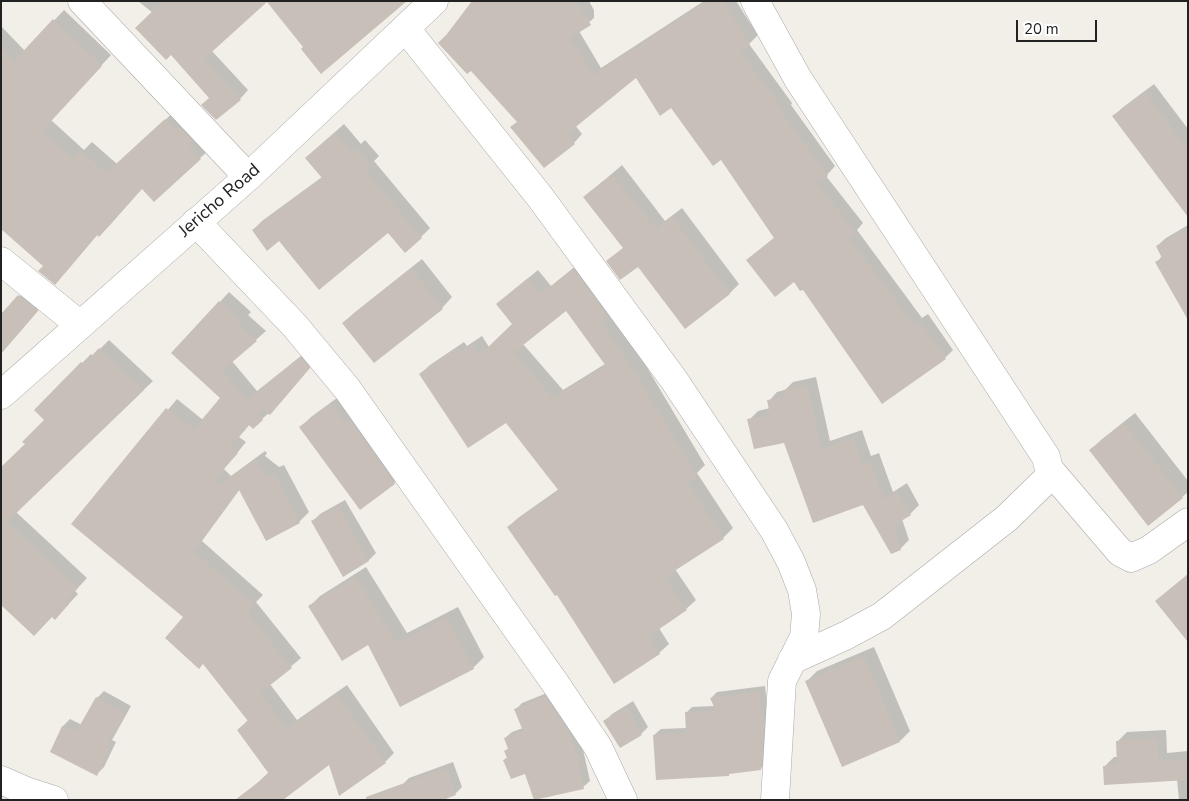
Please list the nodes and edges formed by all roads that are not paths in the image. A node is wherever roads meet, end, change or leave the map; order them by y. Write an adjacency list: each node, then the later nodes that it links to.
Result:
1 (82, 1): 5 (street)
2 (755, 1): 10 (street)
3 (426, 4): 4 (street, Jericho Road)
4 (406, 29): 5 (street, Jericho Road); 12 (street)
5 (248, 177): 6 (street, Jericho Road)
6 (196, 222): 8 (street, Jericho Road); 15 (street)
7 (1, 261): 8 (street)
8 (80, 325): 9 (street, Jericho Road)
9 (1, 395)
10 (1049, 469): 11 (street); 12 (street)
11 (1188, 522)
12 (792, 660): 16 (street)
13 (1, 780): 14 (street)
14 (54, 800)
15 (624, 800)
16 (775, 800)

